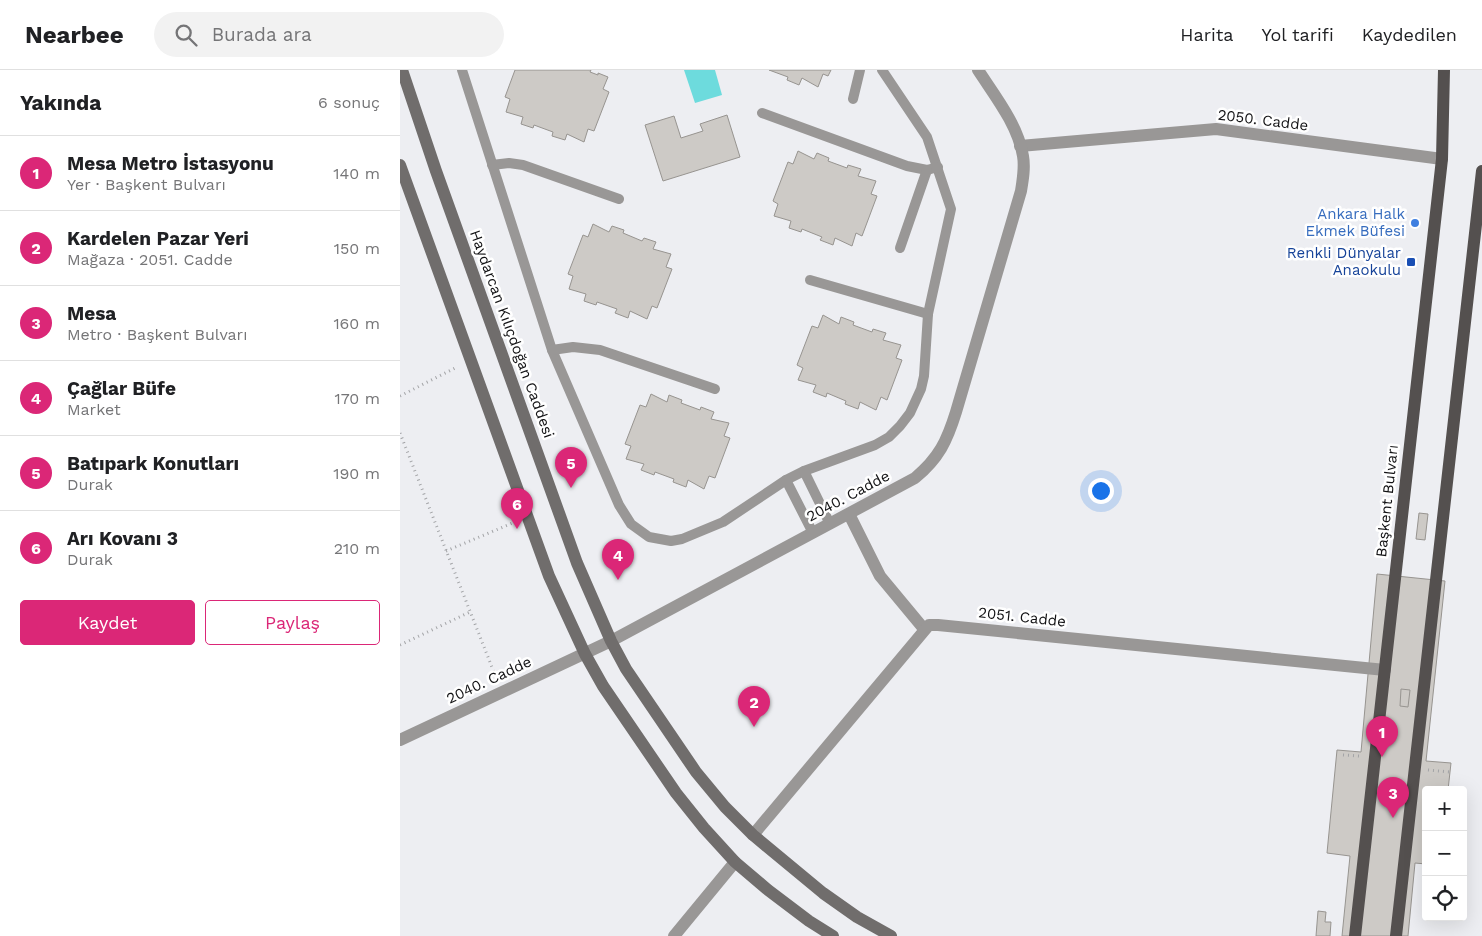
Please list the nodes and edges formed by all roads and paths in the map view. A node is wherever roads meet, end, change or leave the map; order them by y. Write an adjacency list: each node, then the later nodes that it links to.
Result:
1 (402, 70): 35 (main road, Haydarcan Kılıçdoğan Caddesi)
2 (462, 70): 12 (lane)
3 (860, 70): 7 (lane)
4 (882, 70): 13 (lane)
5 (978, 70): 9 (street, 2040. Cadde)
6 (1444, 70): 10 (main road, Başkent Bulvarı)
7 (852, 99)
8 (762, 113): 14 (lane)
9 (1020, 146): 10 (street, 2050. Cadde); 28 (street, 2040. Cadde)
10 (1442, 159): 38 (main road, Başkent Bulvarı)
11 (400, 165): 16 (main road)
12 (492, 165): 17 (lane); 21 (lane)
13 (938, 167): 14 (lane); 20 (lane)
14 (927, 170): 18 (lane)
15 (1482, 171): 41 (main road)
16 (403, 185): 22 (main road)
17 (619, 199)
18 (900, 248)
19 (810, 280): 20 (lane)
20 (928, 314): 26 (lane)
21 (552, 350): 23 (lane); 27 (lane)
22 (471, 360): 24 (path); 29 (main road)
23 (715, 389)
24 (400, 396)
25 (400, 433): 32 (path)
26 (804, 471): 27 (lane); 30 (lane)
27 (786, 480): 31 (lane)
28 (849, 514): 30 (street, 2040. Cadde); 34 (street)
29 (528, 517): 32 (path); 37 (main road)
30 (830, 524): 31 (street, 2040. Cadde)
31 (813, 533): 35 (street, 2040. Cadde)
32 (446, 551): 33 (path)
33 (470, 612): 36 (path); 39 (path)
34 (924, 629): 38 (street, 2051. Cadde); 43 (street)
35 (611, 641): 37 (street, 2040. Cadde); 43 (main road, Haydarcan Kılıçdoğan Caddesi)
36 (400, 644)
37 (584, 654): 39 (street, 2040. Cadde); 44 (main road)
38 (1385, 670): 48 (main road, Başkent Bulvarı)
39 (502, 692): 40 (street, 2040. Cadde)
40 (400, 740)
41 (1416, 769): 42 (path); 49 (main road)
42 (1450, 772)
43 (753, 835): 47 (main road, Haydarcan Kılıçdoğan Caddesi)
44 (735, 862): 45 (street); 46 (main road)
45 (674, 936)
46 (833, 936)
47 (890, 936)
48 (1355, 936)
49 (1396, 936)

